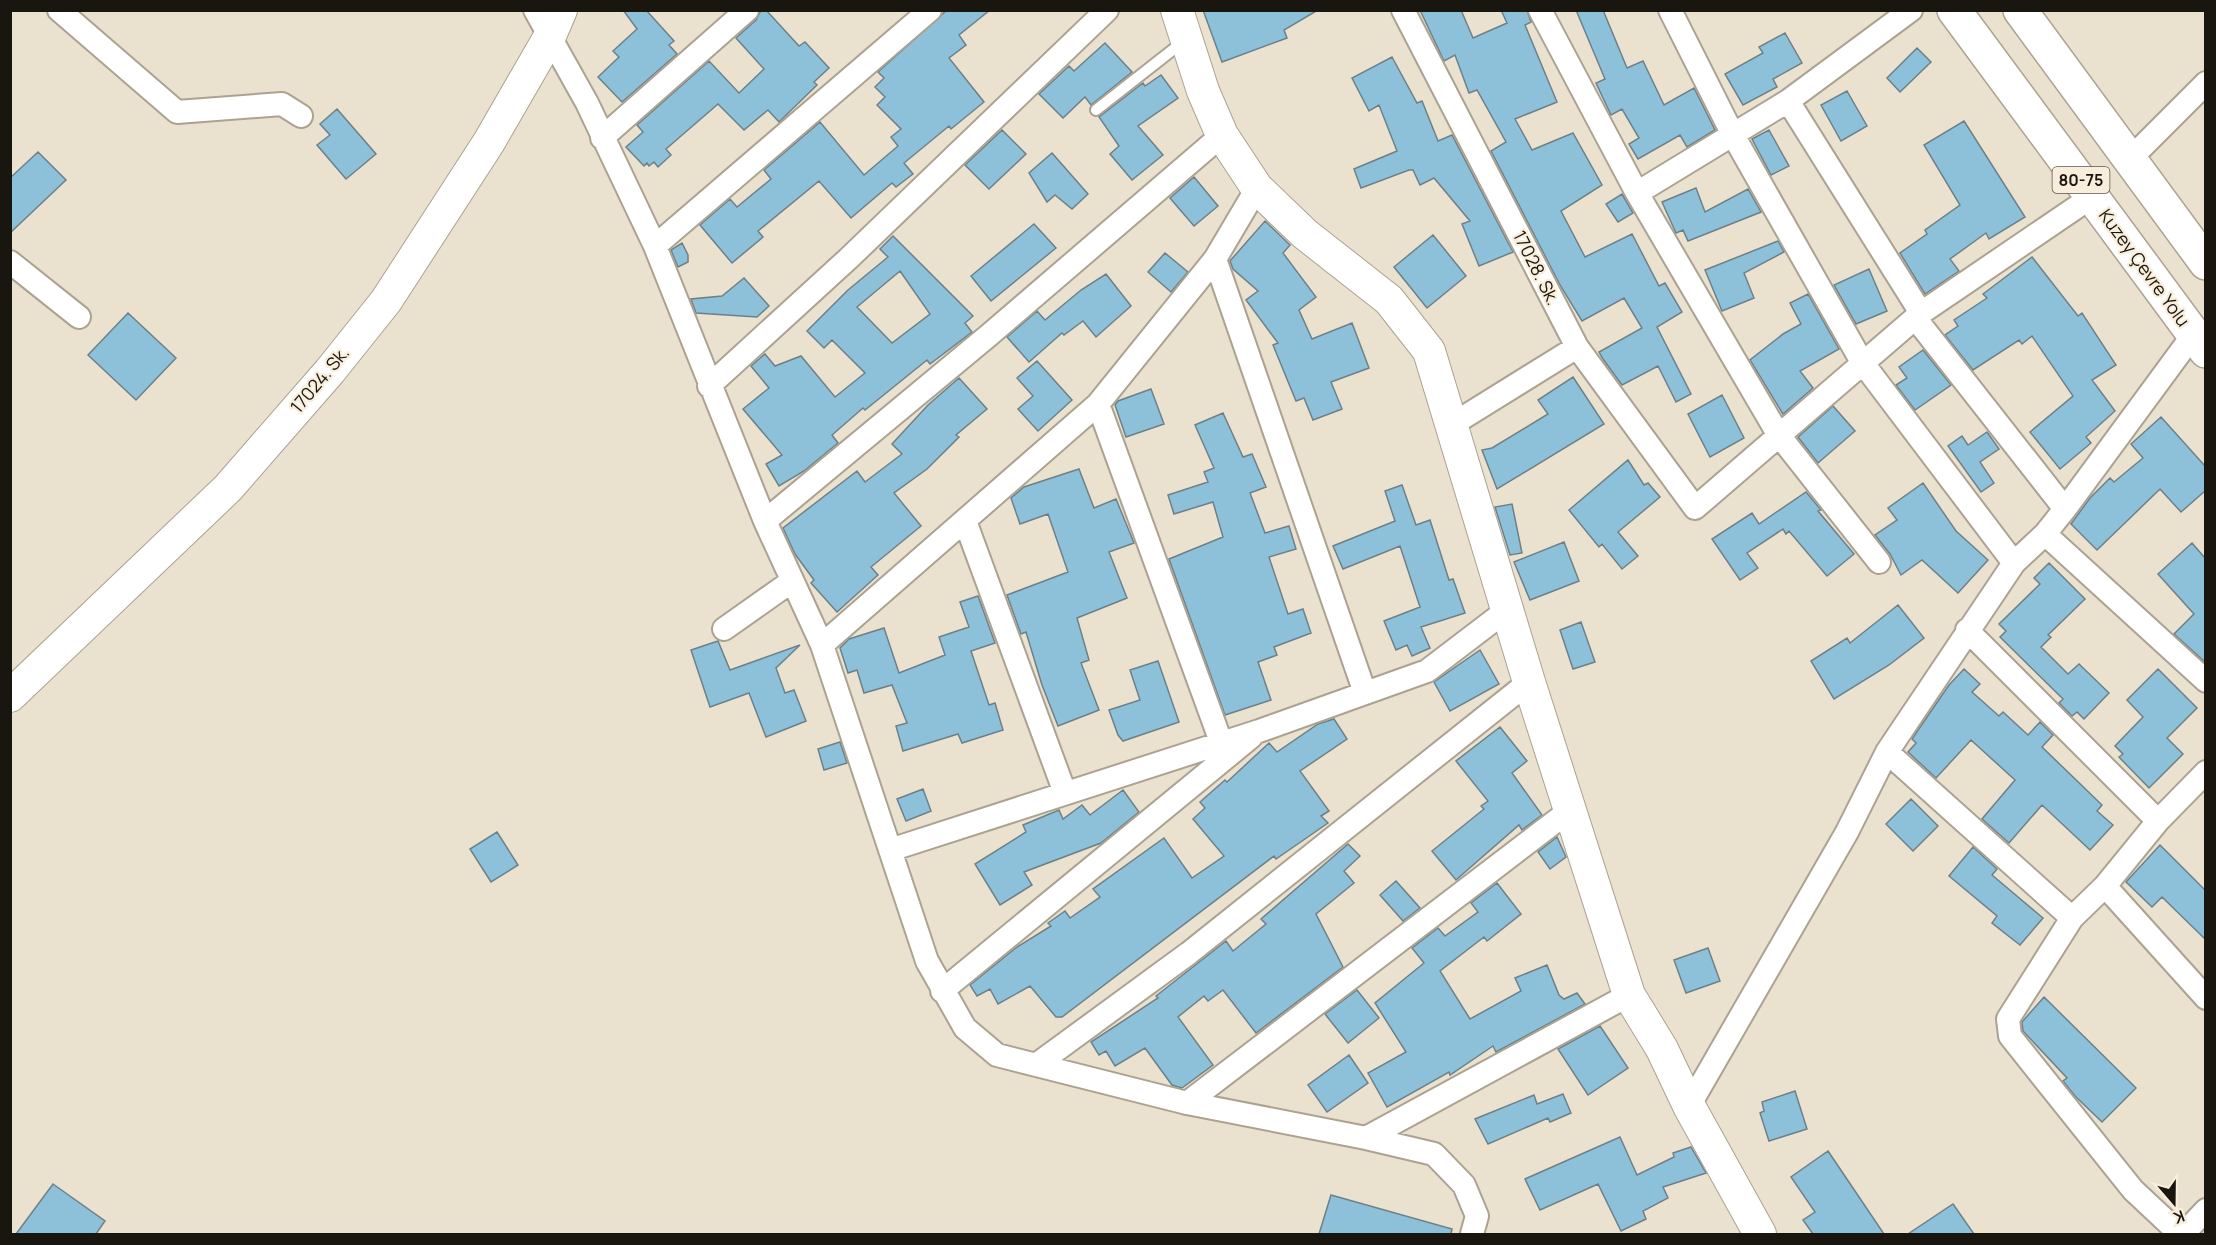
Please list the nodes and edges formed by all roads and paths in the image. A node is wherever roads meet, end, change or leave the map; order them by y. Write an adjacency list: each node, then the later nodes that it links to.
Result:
1 (59, 10): 17 (street)
2 (535, 10): 12 (street)
3 (747, 10): 20 (street)
4 (930, 10): 25 (street)
5 (1107, 10): 34 (street)
6 (1403, 10): 32 (street, 17028. Sk.)
7 (1540, 10): 23 (street)
8 (1670, 10): 19 (street)
9 (1911, 10): 15 (street)
10 (1954, 10): 24 (highway, Kuzey Çevre Yolu / 80-75)
11 (2020, 10): 21 (highway, 80-75)
12 (555, 24): 20 (street); 52 (street, 17024. Sk.)
13 (1182, 25): 16 (lane); 18 (street)
14 (2205, 83): 21 (street)
15 (1788, 101): 19 (street); 30 (street)
16 (1096, 110)
17 (301, 116)
18 (1222, 135): 22 (street); 39 (street)
19 (1733, 135): 23 (street); 33 (street)
20 (602, 138): 25 (street)
21 (2129, 160): 28 (highway, 80-75)
22 (1257, 188): 26 (street); 36 (street)
23 (1637, 193): 37 (street)
24 (2093, 196): 30 (street); 31 (highway, Kuzey Çevre Yolu / 80-75)
25 (655, 246): 34 (street)
26 (1215, 259): 35 (street); 51 (street)
27 (10, 262): 29 (street)
28 (2205, 263)
29 (79, 316)
30 (1919, 316): 33 (street); 38 (street)
31 (2199, 343): 38 (street)
32 (1577, 347): 36 (street); 37 (street, 17028. Sk.)
33 (1862, 362): 37 (street); 43 (street)
34 (709, 386): 39 (street)
35 (1098, 404): 40 (street); 54 (street)
36 (1453, 424): 45 (street)
37 (1778, 435): 42 (street)
38 (2065, 509): 41 (street)
39 (765, 521): 44 (street)
40 (965, 521): 48 (street); 57 (street)
41 (2045, 534): 43 (street); 49 (street)
42 (1879, 562)
43 (2014, 563): 47 (street)
44 (792, 581): 46 (street); 48 (street)
45 (1507, 610): 50 (street); 51 (street)
46 (724, 628)
47 (1967, 630): 55 (street); 59 (street)
48 (822, 645): 60 (street)
49 (2205, 681)
50 (1528, 682): 58 (street); 66 (street)
51 (1365, 693): 53 (street)
52 (10, 696)
53 (1259, 731): 54 (street); 63 (street)
54 (1221, 742): 57 (street)
55 (1887, 752): 62 (street); 68 (street)
56 (2205, 772): 59 (street)
57 (1065, 793): 60 (street)
58 (1569, 811): 64 (street); 67 (street)
59 (2158, 821): 61 (street)
60 (890, 850): 63 (street)
61 (2105, 886): 62 (street); 65 (street)
62 (2072, 918): 73 (street)
63 (942, 991): 66 (street)
64 (1629, 995): 68 (street); 69 (street)
65 (2205, 998)
66 (1036, 1065): 67 (street)
67 (1187, 1103): 69 (street)
68 (1689, 1106): 72 (street)
69 (1366, 1138): 71 (street)
70 (2205, 1210): 73 (street)
71 (1472, 1234)
72 (1760, 1234)
73 (2182, 1234)

